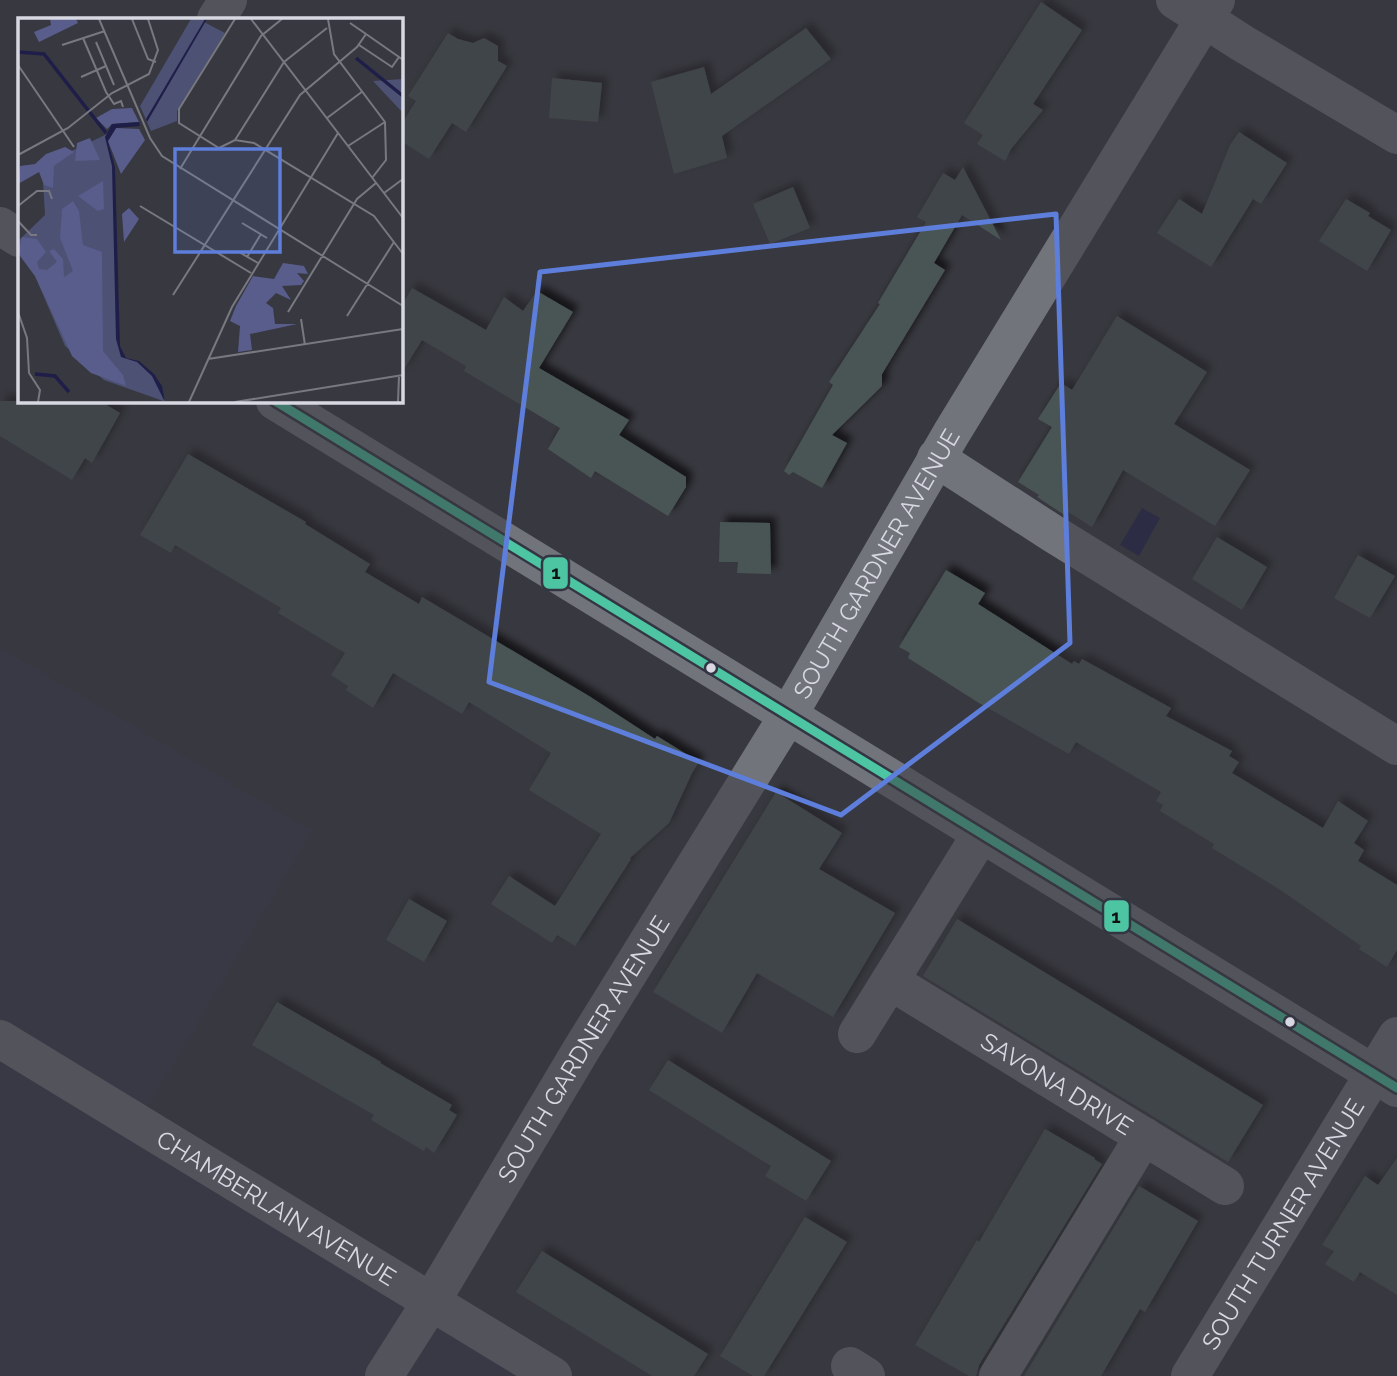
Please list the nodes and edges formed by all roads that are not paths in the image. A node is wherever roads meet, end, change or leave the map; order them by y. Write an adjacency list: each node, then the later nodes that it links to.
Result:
1 (228, 0): 3 (street)
2 (1198, 6): 4 (street); 8 (street, SOUTH GARDNER AVENUE)
3 (217, 18)
4 (1397, 135)
5 (0, 226): 6 (street)
6 (18, 237)
7 (277, 402): 9 (street)
8 (936, 458): 9 (street, SOUTH GARDNER AVENUE); 10 (street)
9 (789, 714): 11 (street); 19 (street, SOUTH GARDNER AVENUE)
10 (1397, 746)
11 (981, 834): 12 (street); 16 (street)
12 (890, 981): 13 (street); 17 (street, SAVONA DRIVE)
13 (857, 1034)
14 (1397, 1036): 16 (street, SOUTH TURNER AVENUE)
15 (0, 1039): 19 (street, CHAMBERLAIN AVENUE)
16 (1385, 1081): 23 (street, SOUTH TURNER AVENUE)
17 (1144, 1136): 18 (street, SAVONA DRIVE); 22 (street)
18 (1225, 1186)
19 (431, 1301): 20 (street, SOUTH GARDNER AVENUE); 21 (street, CHAMBERLAIN AVENUE)
20 (384, 1376)
21 (554, 1376)
22 (998, 1376)
23 (1190, 1376)

